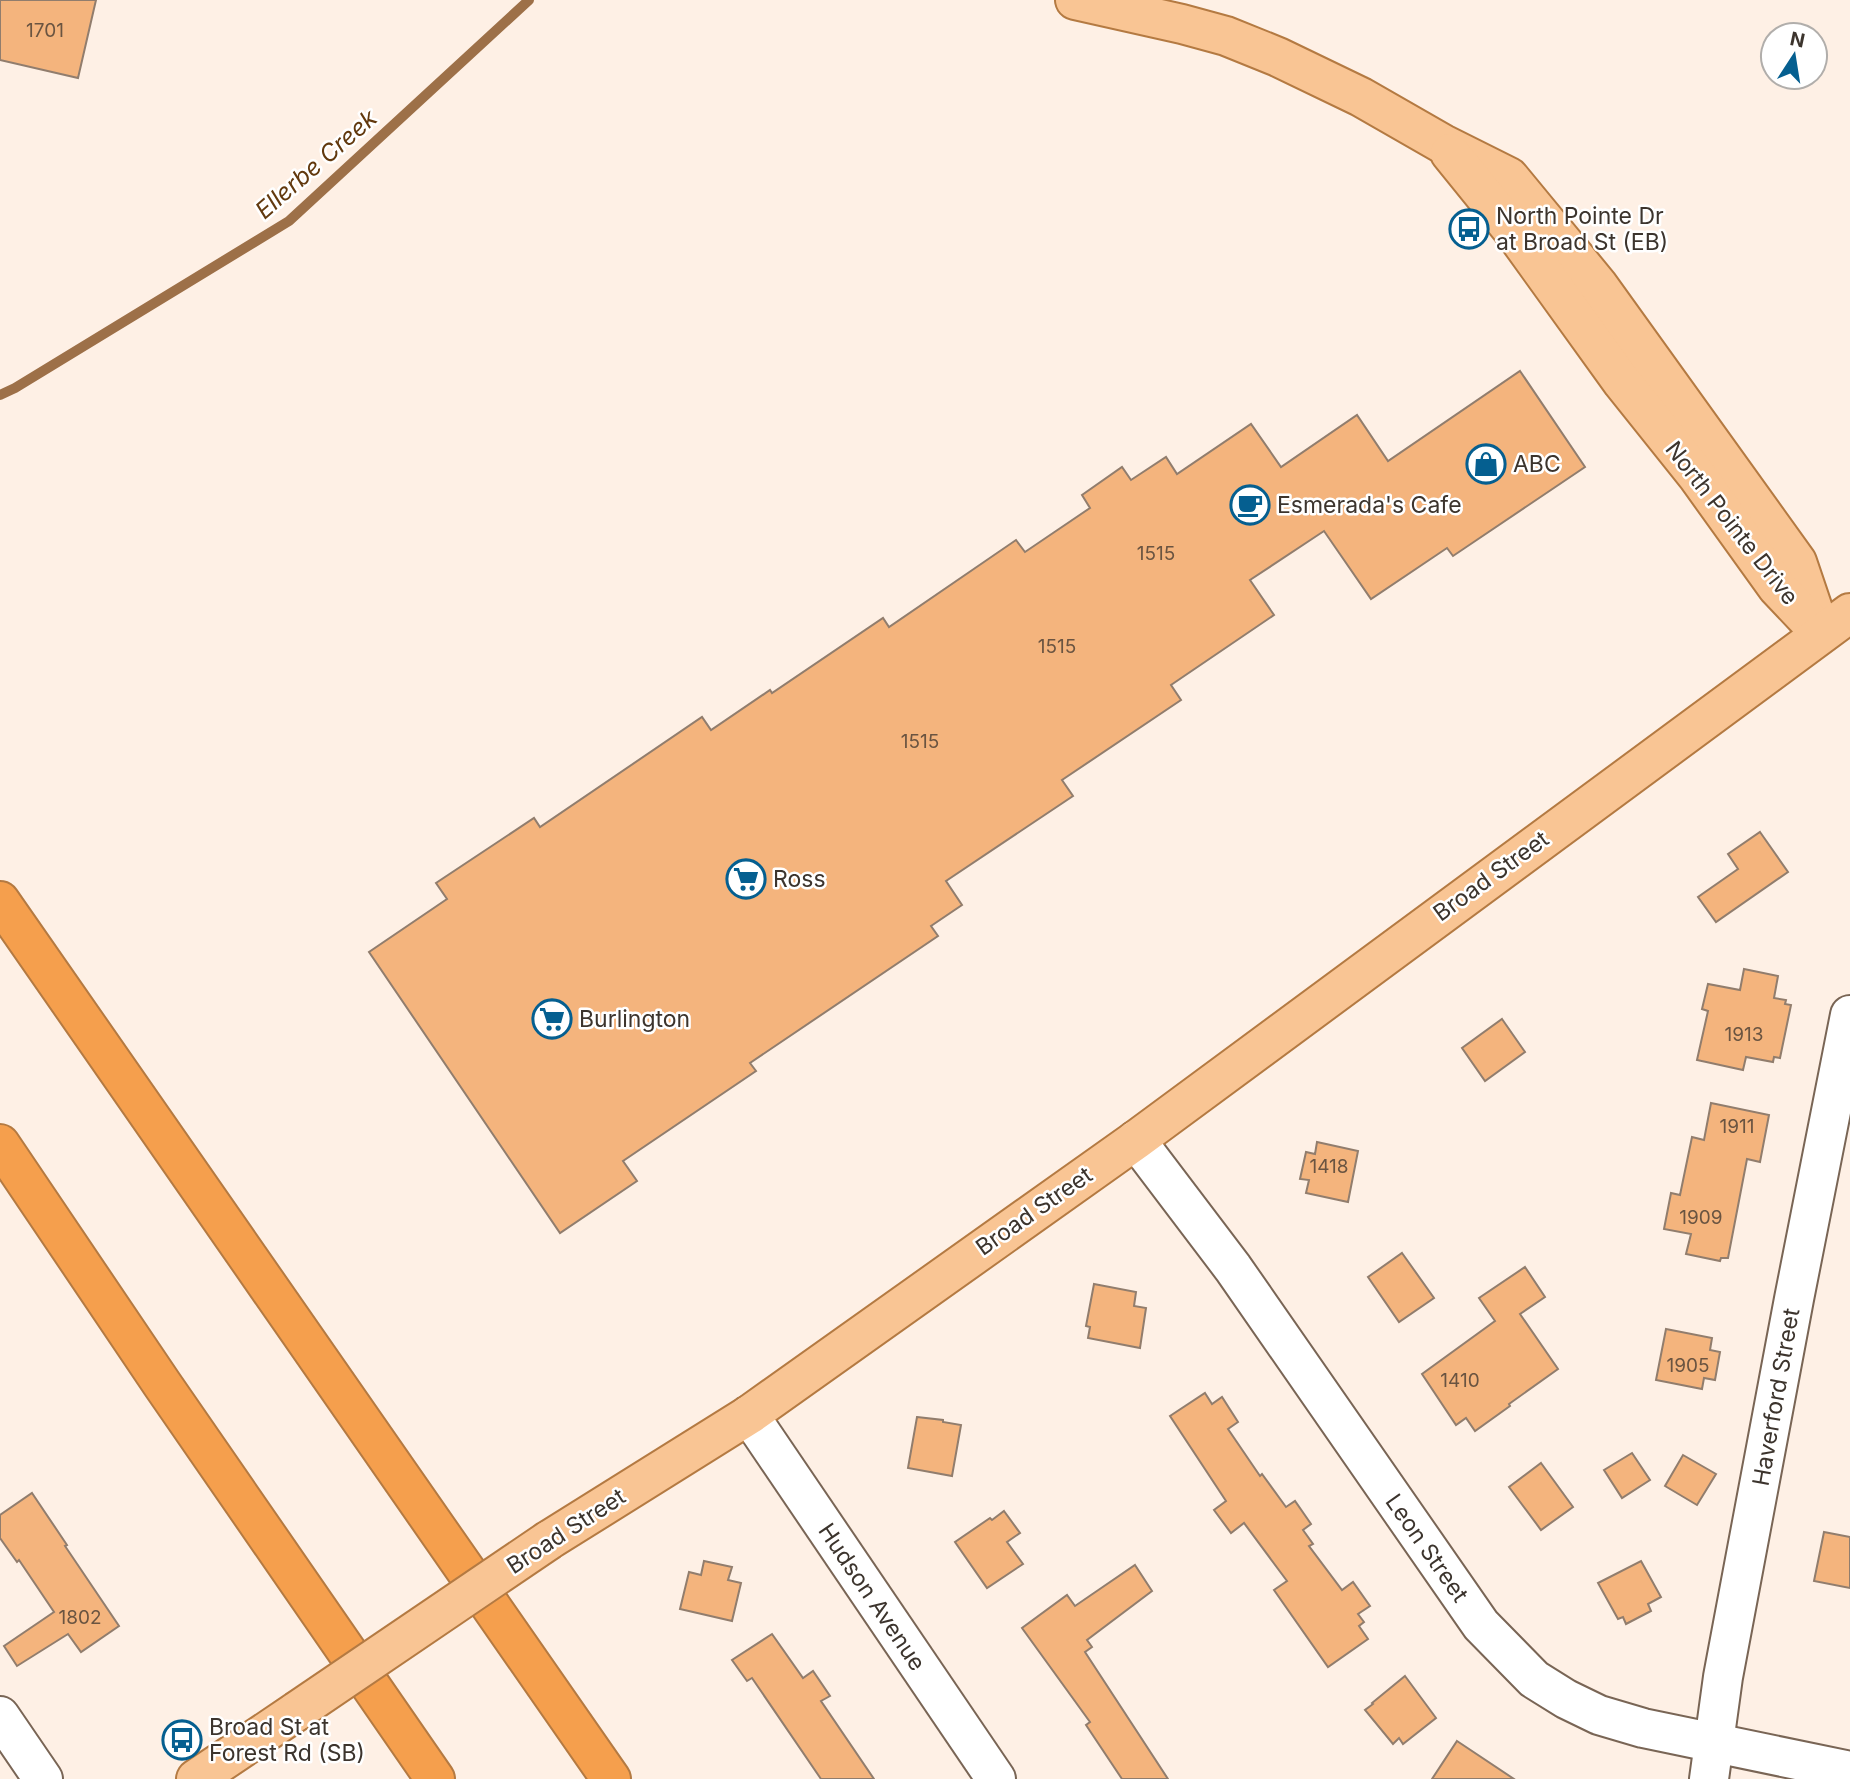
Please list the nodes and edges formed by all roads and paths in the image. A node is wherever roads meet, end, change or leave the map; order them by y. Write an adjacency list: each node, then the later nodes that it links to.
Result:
1 (1075, 0): 2 (main road, North Pointe Drive)
2 (1835, 623): 5 (main road, Broad Street)
3 (0, 901): 14 (highway)
4 (1850, 1015): 9 (street, Haverford Street)
5 (1136, 1140): 7 (main road, Broad Street); 9 (street, Leon Street)
6 (0, 1144): 13 (highway)
7 (749, 1415): 12 (main road, Broad Street, bridge); 15 (street, Hudson Avenue)
8 (0, 1716): 11 (street)
9 (1712, 1761): 10 (street, Leon Street)
10 (1850, 1771)
11 (43, 1779)
12 (196, 1779)
13 (435, 1779)
14 (611, 1779)
15 (996, 1779)

